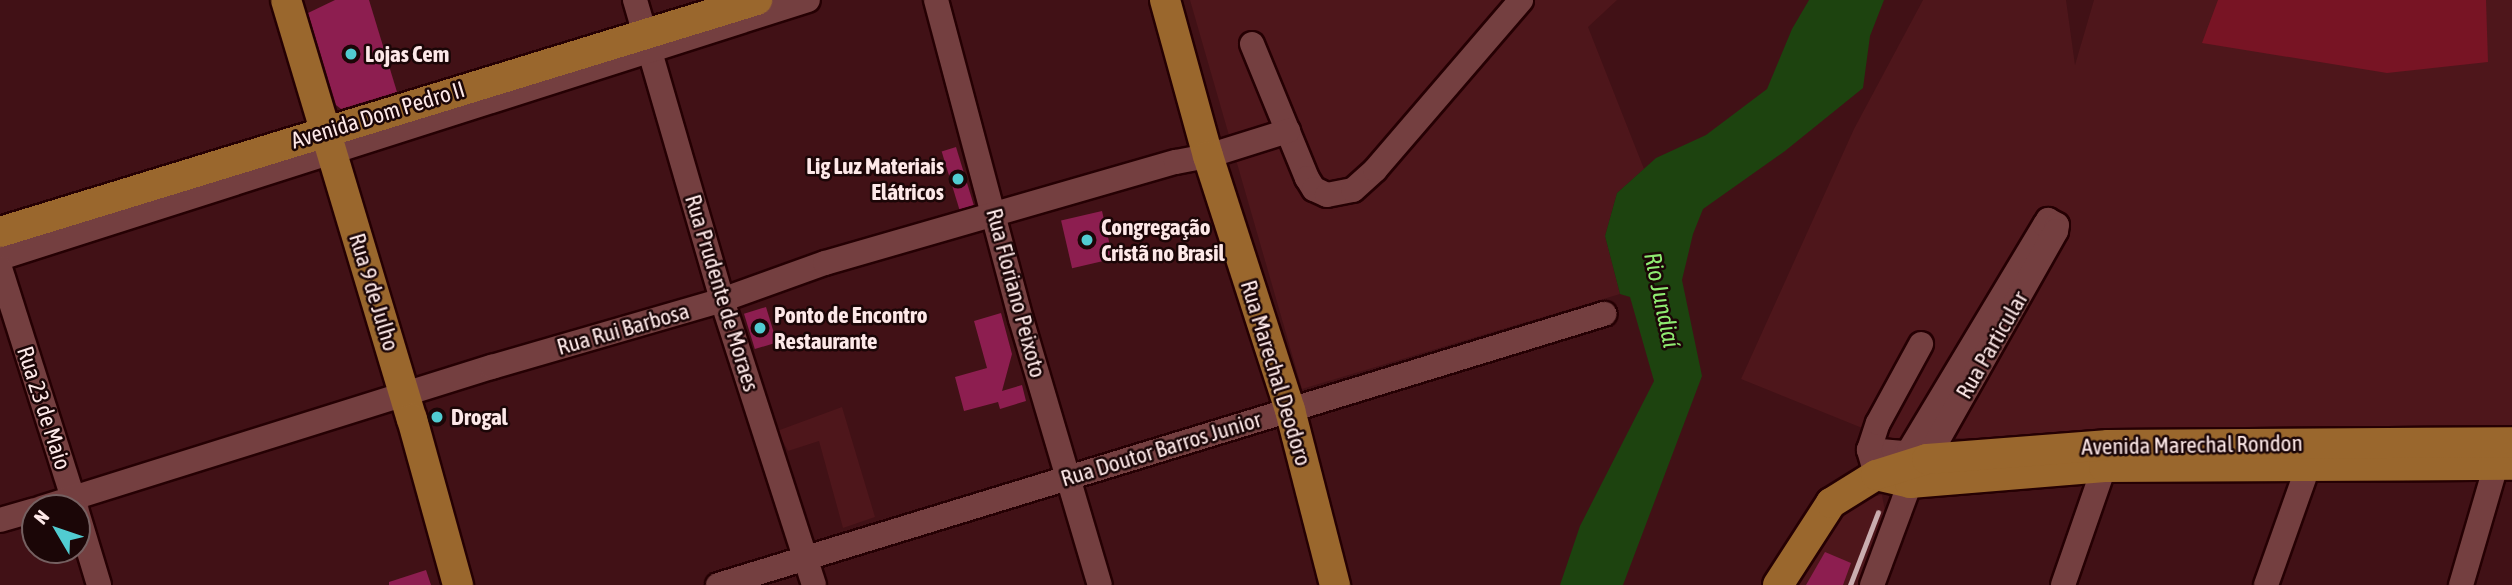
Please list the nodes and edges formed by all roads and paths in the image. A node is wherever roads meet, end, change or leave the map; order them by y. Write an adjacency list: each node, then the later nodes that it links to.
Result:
1 (286, 0): 11 (main road, Rua 9 de Julho)
2 (635, 0): 8 (street, Rua Prudente de Moraes)
3 (757, 0): 8 (main road, Avenida Dom Pedro II)
4 (808, 0): 8 (street)
5 (936, 0): 13 (street, Rua Floriano Peixoto)
6 (1165, 0): 12 (main road, Rua Marechal Deodoro)
7 (1521, 0): 10 (street)
8 (648, 42): 11 (main road, Avenida Dom Pedro II); 17 (street, Rua Prudente de Moraes)
9 (1252, 44): 10 (street)
10 (1288, 131): 12 (street, Rua Rui Barbosa)
11 (329, 141): 14 (main road, Avenida Dom Pedro II); 15 (street); 20 (main road, Rua 9 de Julho)
12 (1208, 156): 13 (street, Rua Rui Barbosa); 21 (main road, Rua Marechal Deodoro)
13 (994, 214): 17 (street, Rua Rui Barbosa); 27 (street, Rua Floriano Peixoto)
14 (0, 232)
15 (0, 258)
16 (0, 268): 29 (street, Rua 23 de Maio)
17 (722, 300): 20 (street, Rua Rui Barbosa); 33 (street, Rua Prudente de Moraes)
18 (1604, 314): 21 (street, Rua Doutor Barros Junior)
19 (1921, 344): 26 (street)
20 (405, 396): 30 (street, Rua Rui Barbosa); 36 (main road, Rua 9 de Julho)
21 (1290, 410): 27 (street, Rua Doutor Barros Junior); 40 (main road, Rua Marechal Deodoro)
22 (2506, 453): 23 (main road, Avenida Marechal Rondon); 45 (street)
23 (2313, 454): 24 (main road, Avenida Marechal Rondon); 44 (street)
24 (2106, 456): 25 (main road, Avenida Marechal Rondon); 28 (main road, Avenida Marechal Rondon); 43 (street)
25 (1927, 459): 26 (main road, Avenida Marechal Rondon); 26 (street, Rua Particular); 28 (street, Rua Particular)
26 (1872, 462): 28 (main road, Avenida Marechal Rondon); 41 (main road, Avenida Marechal Rondon)
27 (1068, 477): 33 (street, Rua Doutor Barros Junior); 39 (street, Rua Floriano Peixoto)
28 (1909, 483): 42 (street, Rua Particular)
29 (71, 494)
30 (91, 500)
31 (21, 514): 32 (street)
32 (0, 520)
33 (805, 558): 37 (street, Rua Doutor Barros Junior); 38 (street, Rua Prudente de Moraes)
34 (91, 559): 35 (street, Rua 23 de Maio)
35 (99, 585)
36 (458, 585)
37 (718, 585)
38 (814, 585)
39 (1100, 585)
40 (1335, 585)
41 (1778, 585)
42 (1872, 585)
43 (2063, 585)
44 (2266, 585)
45 (2460, 585)

